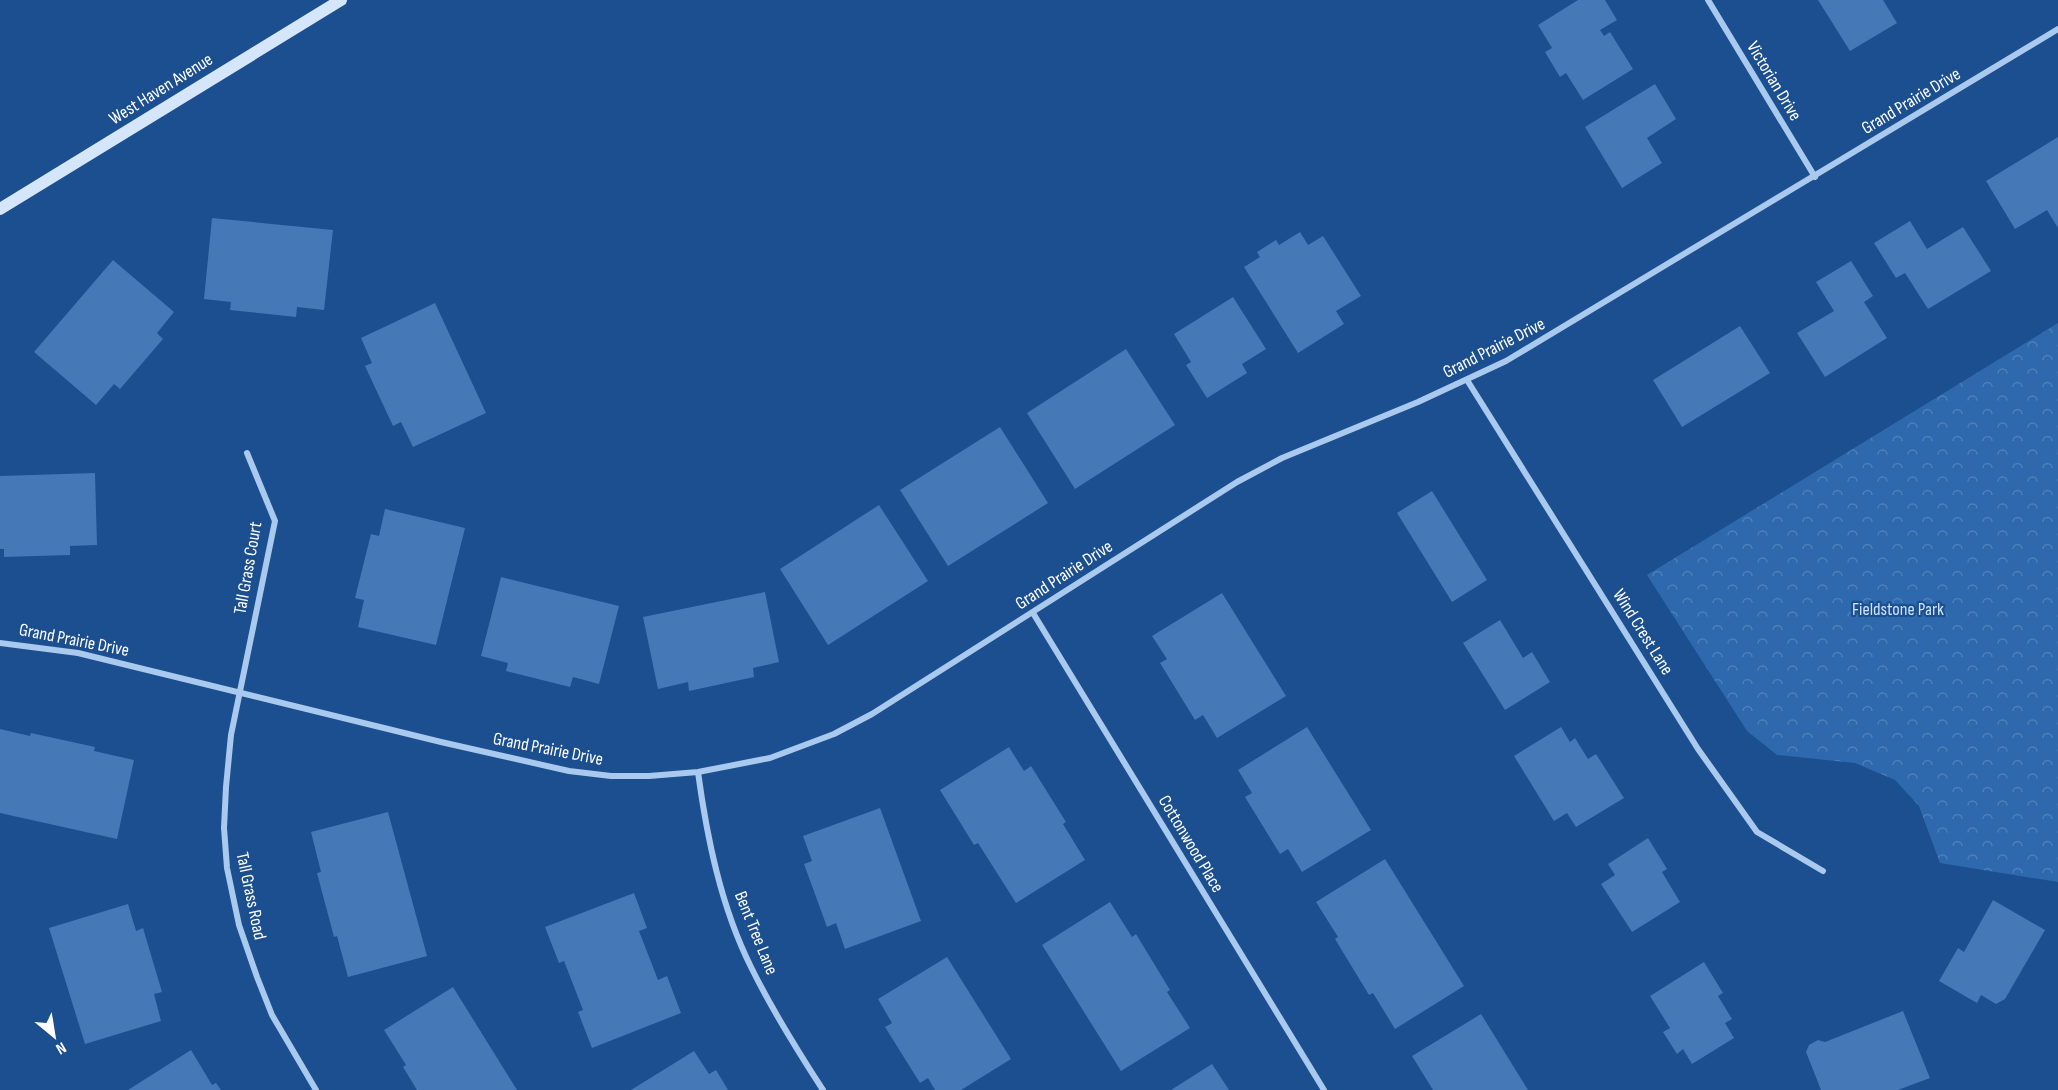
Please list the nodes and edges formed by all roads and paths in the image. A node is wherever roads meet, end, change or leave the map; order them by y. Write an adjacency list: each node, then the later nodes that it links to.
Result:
1 (340, 0): 5 (street, West Haven Avenue)
2 (1708, 0): 4 (street, Victorian Drive)
3 (2058, 29): 4 (street, Grand Prairie Drive)
4 (1815, 177): 6 (street, Grand Prairie Drive)
5 (0, 209)
6 (1467, 380): 8 (street, Grand Prairie Drive); 12 (street, Wind Crest Lane)
7 (247, 453): 10 (street, Tall Grass Court)
8 (1033, 613): 11 (street, Grand Prairie Drive); 15 (street, Cottonwood Place)
9 (0, 643): 10 (street, Grand Prairie Drive)
10 (240, 692): 11 (street, Grand Prairie Drive); 13 (street, Tall Grass Road)
11 (698, 772): 14 (street, Bent Tree Lane)
12 (1823, 871)
13 (316, 1090)
14 (823, 1090)
15 (1324, 1090)

